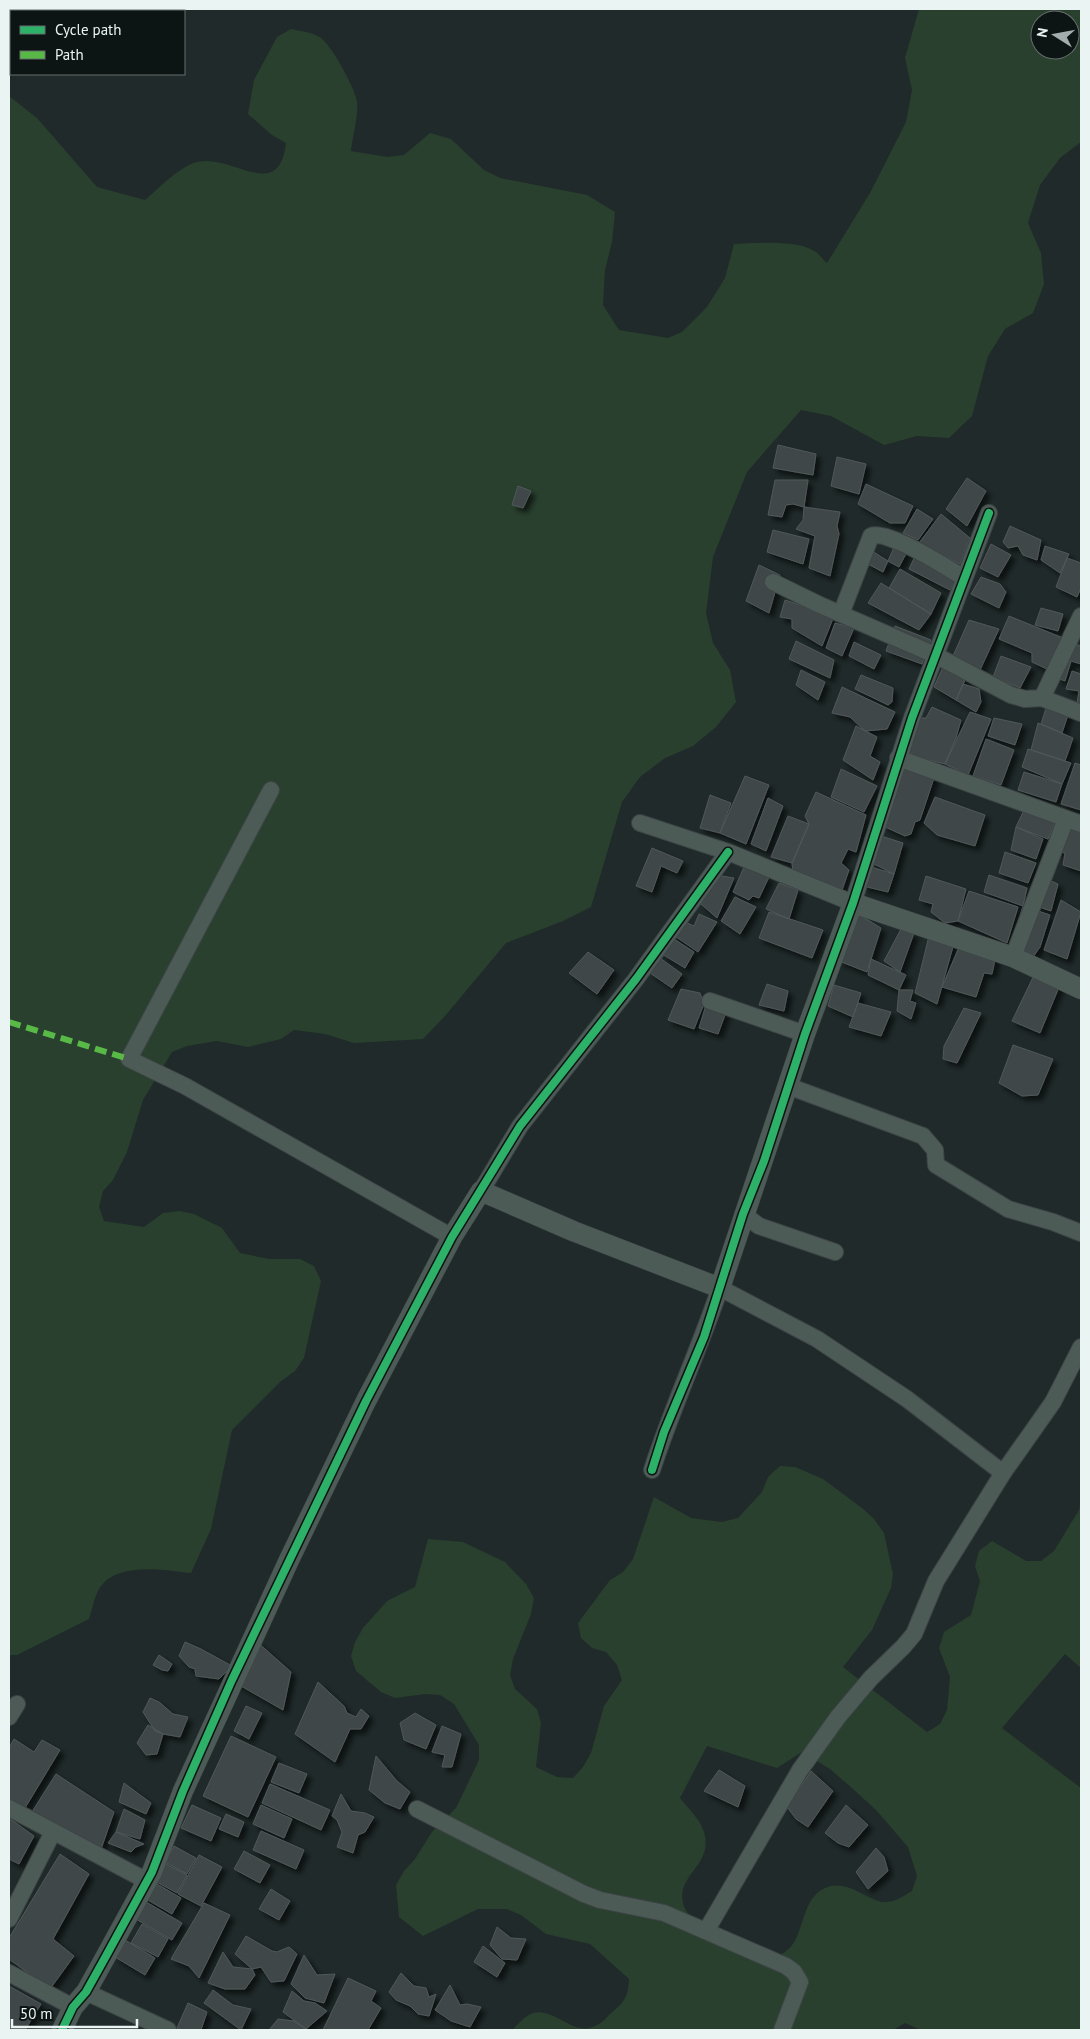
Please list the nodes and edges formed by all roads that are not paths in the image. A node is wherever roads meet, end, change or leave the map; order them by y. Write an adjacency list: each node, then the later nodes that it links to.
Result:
1 (989, 513): 2 (street)
2 (964, 578): 4 (street); 6 (street)
3 (772, 582): 4 (street)
4 (840, 614): 6 (street)
5 (1081, 616): 7 (street)
6 (935, 655): 7 (street); 9 (street)
7 (1042, 698): 8 (street)
8 (1081, 713)
9 (898, 758): 11 (street); 14 (street)
10 (271, 790): 23 (street)
11 (1074, 821): 15 (street)
12 (640, 823): 13 (street)
13 (728, 852): 14 (street); 20 (street)
14 (853, 903): 15 (street); 18 (street)
15 (1013, 957): 16 (street)
16 (1081, 989)
17 (710, 1002): 18 (street)
18 (805, 1034): 19 (street)
19 (788, 1086): 21 (street); 22 (street)
20 (480, 1191): 23 (street); 25 (street)
21 (743, 1214): 24 (street); 25 (street)
22 (1081, 1233)
23 (452, 1237): 32 (street)
24 (835, 1252)
25 (720, 1288): 27 (street); 28 (street)
26 (1081, 1347): 28 (street)
27 (652, 1470)
28 (1003, 1473): 34 (street)
29 (9, 1808): 31 (street)
30 (417, 1809): 34 (street)
31 (53, 1832): 32 (street); 33 (street)
32 (146, 1881): 36 (street)
33 (9, 1919)
34 (706, 1932): 39 (street)
35 (9, 1973): 36 (street)
36 (80, 1999): 37 (street); 38 (street)
37 (62, 2030)
38 (168, 2030)
39 (782, 2030)

